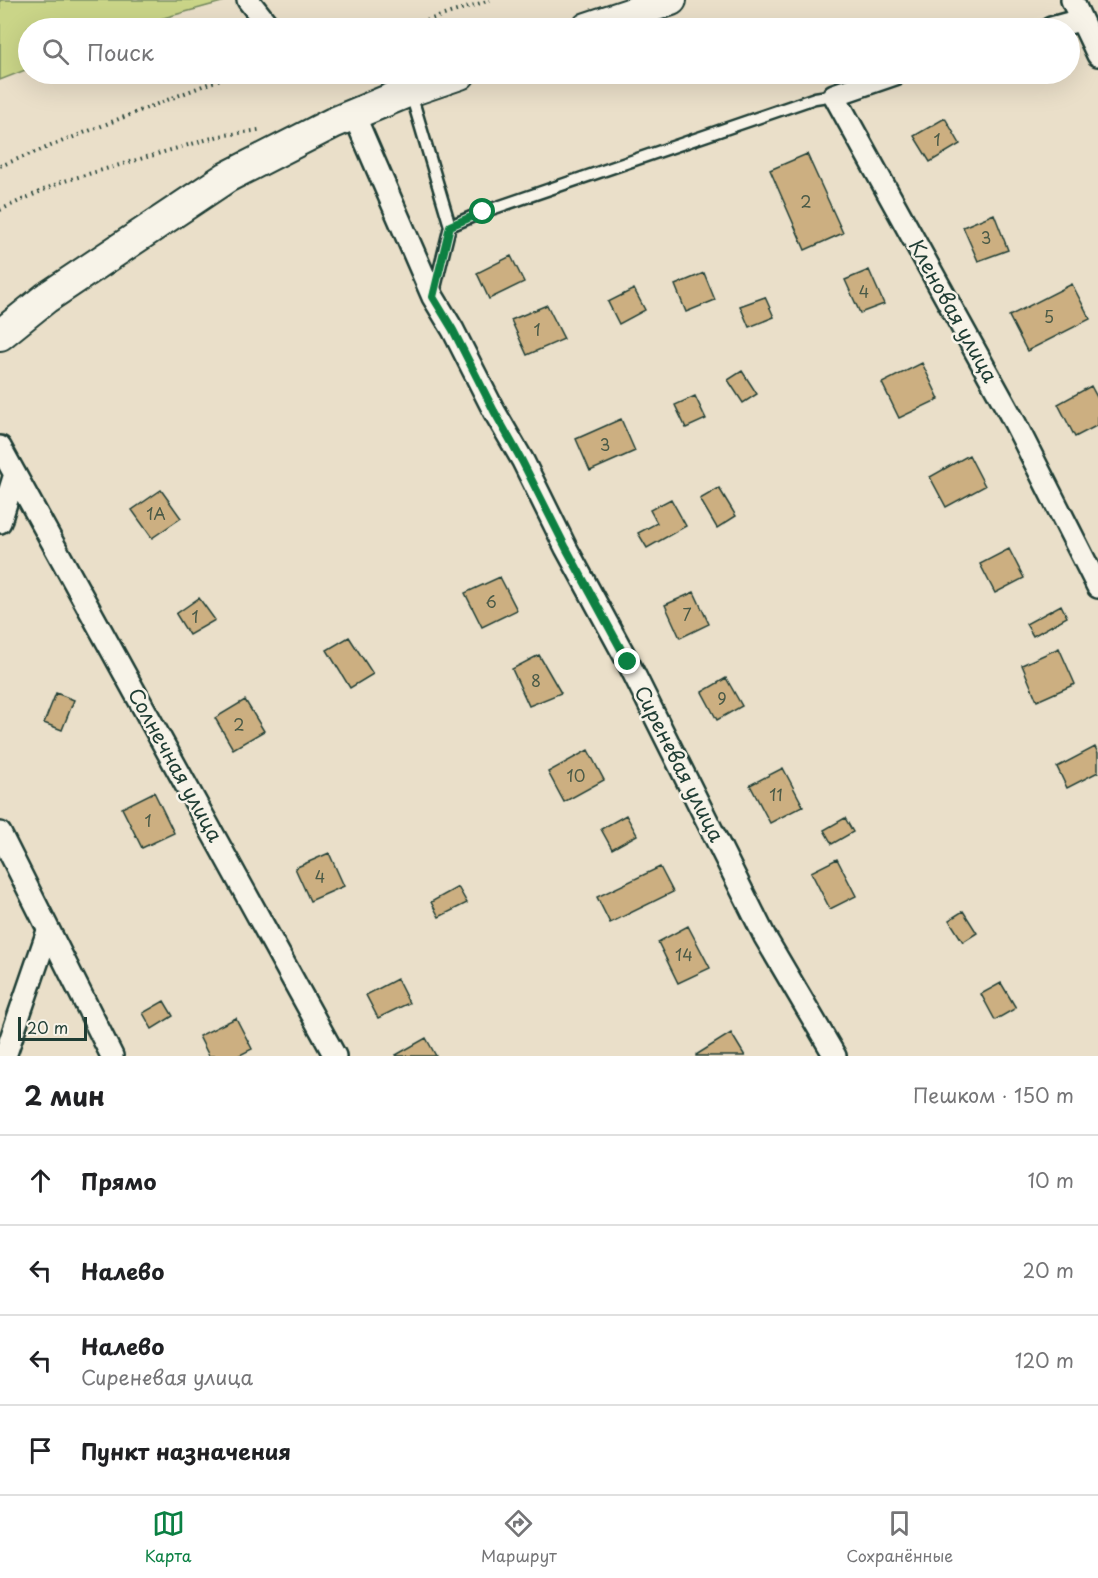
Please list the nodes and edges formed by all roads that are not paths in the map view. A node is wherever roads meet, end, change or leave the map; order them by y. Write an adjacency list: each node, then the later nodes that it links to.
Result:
1 (248, 0): 4 (street)
2 (671, 0): 5 (main road)
3 (1072, 0): 6 (street)
4 (262, 18)
5 (616, 18)
6 (1079, 18)
7 (1080, 20): 8 (street)
8 (1098, 55)
9 (431, 84): 11 (main road)
10 (866, 84): 12 (street)
11 (410, 91): 13 (main road); 14 (lane)
12 (834, 95): 14 (lane); 20 (street, Кленовая улица)
13 (354, 115): 15 (street, Сиреневая улица); 16 (main road)
14 (450, 226): 15 (lane)
15 (433, 297): 26 (street, Сиреневая улица)
16 (0, 335)
17 (0, 447): 18 (street, Солнечная улица)
18 (15, 474): 19 (street); 25 (street, Солнечная улица)
19 (0, 522)
20 (1098, 587)
21 (0, 833): 22 (street)
22 (48, 931): 23 (street); 24 (street)
23 (5, 1056)
24 (112, 1056)
25 (335, 1056)
26 (835, 1056)

